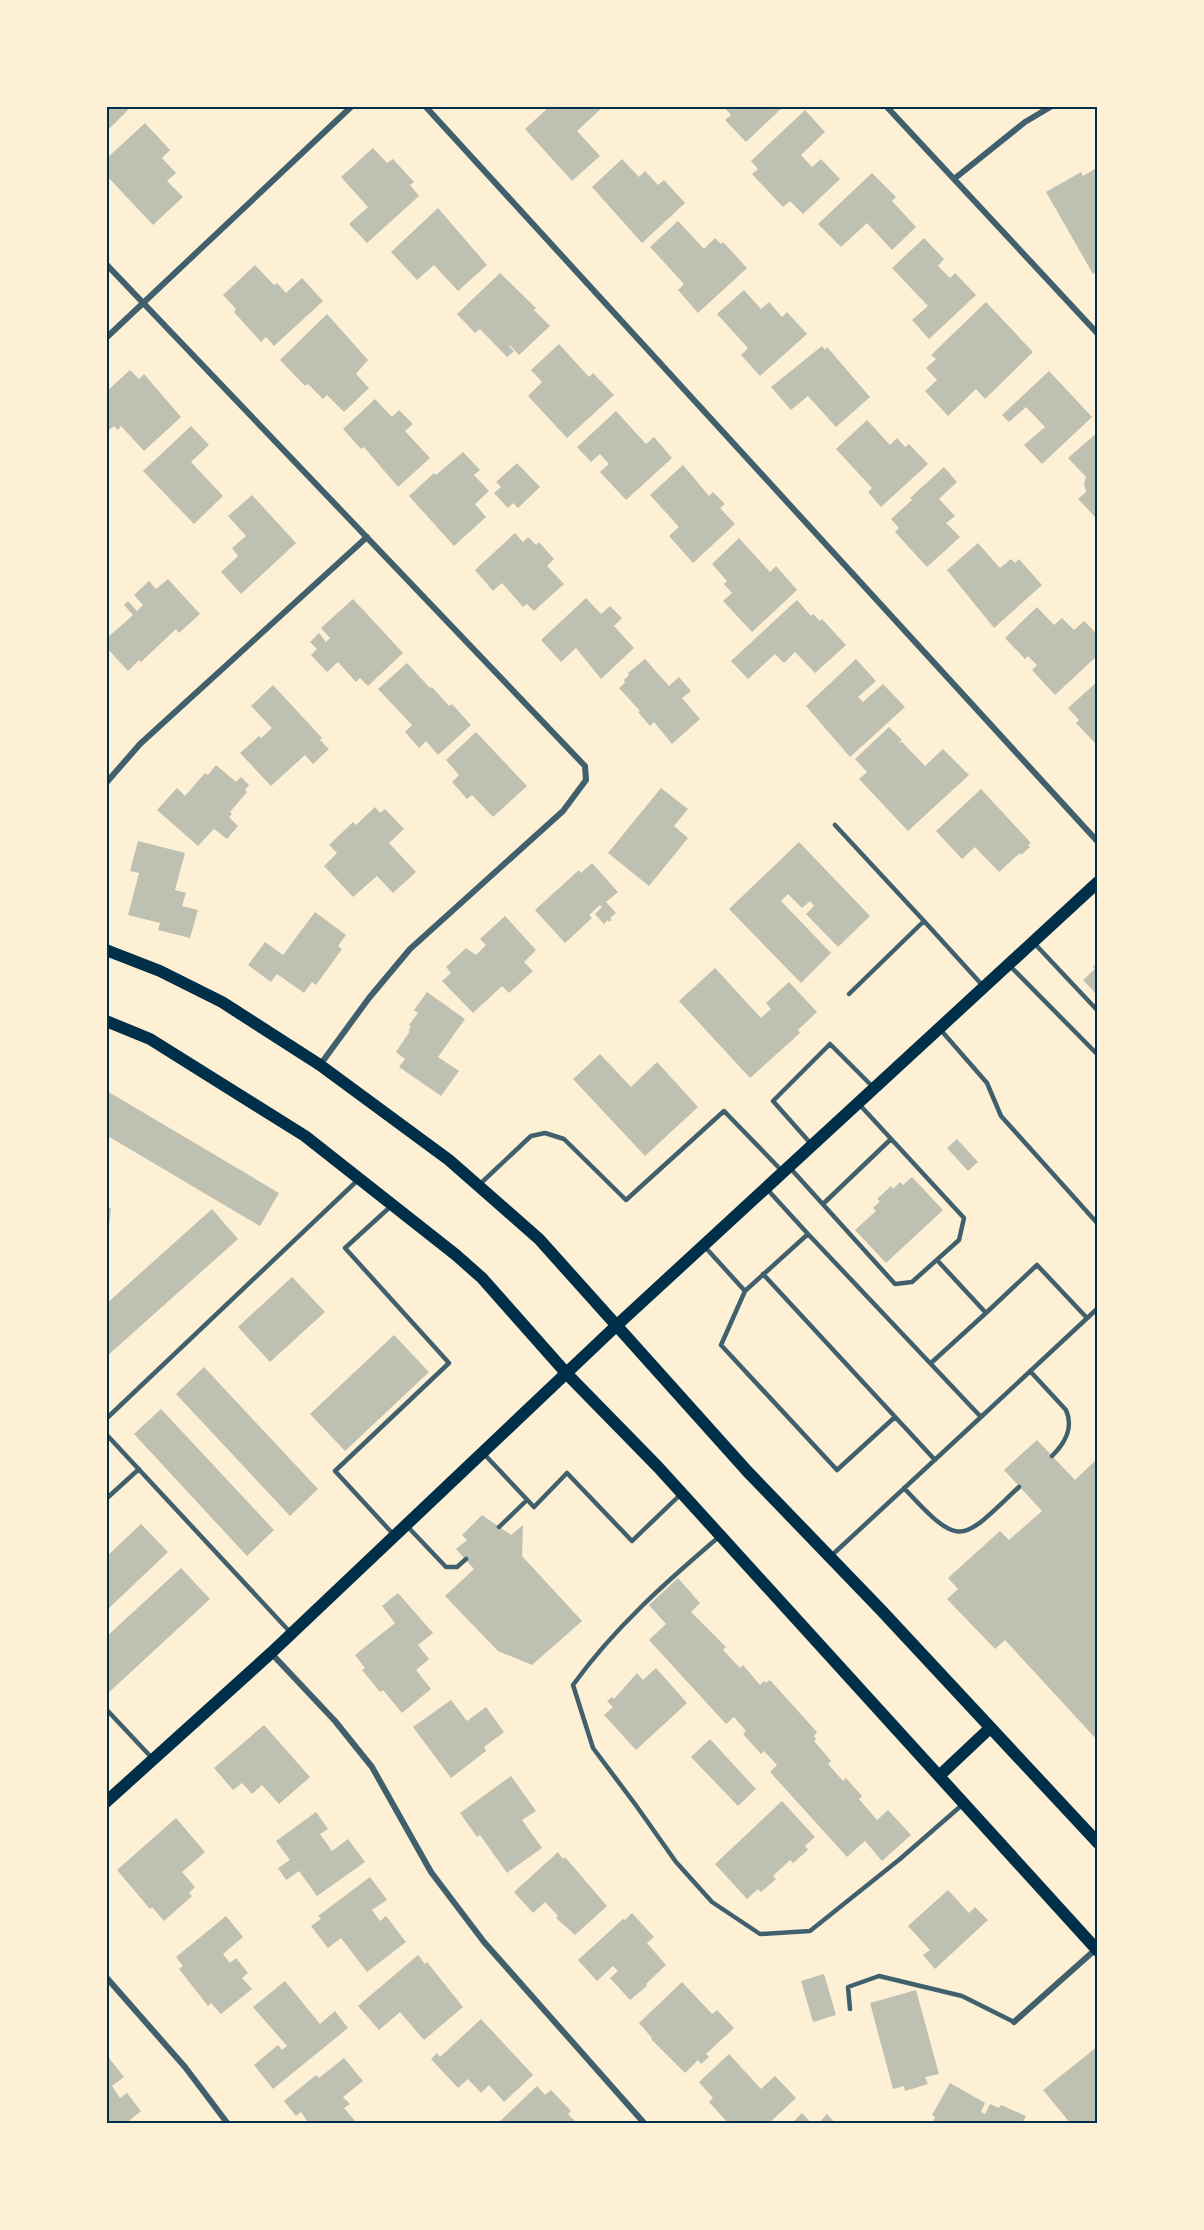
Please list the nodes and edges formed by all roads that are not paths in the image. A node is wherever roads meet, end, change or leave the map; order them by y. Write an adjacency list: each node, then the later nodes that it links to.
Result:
1 (352, 106): 7 (street)
2 (425, 106): 13 (street)
3 (886, 106): 5 (street)
4 (1052, 106): 5 (street)
5 (954, 179): 8 (street)
6 (106, 264): 7 (street)
7 (144, 303): 9 (street); 10 (street)
8 (1098, 334)
9 (106, 338)
10 (367, 537): 11 (street); 25 (street)
11 (106, 783)
12 (835, 825): 15 (lane)
13 (1098, 842)
14 (1098, 882): 16 (main road)
15 (924, 921): 19 (lane); 20 (lane)
16 (1033, 941): 18 (main road); 21 (lane)
17 (106, 950): 25 (main road)
18 (1008, 964): 19 (main road); 24 (lane)
19 (984, 987): 23 (main road)
20 (849, 994)
21 (1098, 1011)
22 (106, 1021): 31 (main road)
23 (939, 1028): 26 (main road); 36 (lane)
24 (1098, 1055)
25 (320, 1065): 32 (main road)
26 (874, 1088): 27 (main road); 29 (lane)
27 (858, 1103): 28 (lane); 29 (main road)
28 (891, 1139): 34 (lane); 39 (lane)
29 (812, 1146): 30 (main road)
30 (786, 1169): 32 (lane); 33 (main road); 34 (lane)
31 (359, 1179): 35 (main road); 51 (lane)
32 (478, 1186): 45 (main road)
33 (766, 1188): 37 (lane); 38 (main road)
34 (824, 1204): 39 (lane)
35 (392, 1205): 48 (main road); 64 (lane)
36 (1098, 1224)
37 (808, 1234): 40 (lane); 46 (lane)
38 (703, 1245): 41 (lane); 45 (main road)
39 (937, 1260): 43 (lane)
40 (763, 1274): 41 (lane); 49 (lane)
41 (745, 1292): 49 (lane)
42 (1098, 1308): 44 (lane)
43 (986, 1313): 44 (lane); 46 (lane)
44 (1087, 1318): 47 (lane)
45 (616, 1326): 48 (main road); 66 (main road)
46 (931, 1363): 50 (lane)
47 (1030, 1371): 50 (lane); 54 (lane)
48 (567, 1374): 53 (main road); 59 (main road)
49 (896, 1417): 55 (lane)
50 (981, 1417): 55 (lane)
51 (106, 1419)
52 (106, 1434): 56 (lane)
53 (483, 1453): 61 (lane); 62 (main road)
54 (1052, 1456)
55 (935, 1460): 58 (lane)
56 (139, 1469): 60 (lane); 68 (lane)
57 (1019, 1487): 58 (lane)
58 (904, 1488): 66 (lane)
59 (682, 1493): 61 (lane); 65 (main road)
60 (106, 1499)
61 (527, 1500): 63 (lane)
62 (406, 1525): 64 (main road); 67 (lane)
63 (499, 1527)
64 (396, 1536): 68 (main road)
65 (720, 1536): 73 (main road); 75 (lane)
66 (830, 1557): 71 (main road)
67 (466, 1559)
68 (292, 1634): 69 (main road)
69 (271, 1653): 72 (main road); 82 (street)
70 (106, 1709): 72 (lane)
71 (990, 1728): 73 (main road); 76 (main road)
72 (153, 1760): 74 (main road)
73 (939, 1776): 75 (main road)
74 (106, 1802)
75 (964, 1803): 77 (main road)
76 (1096, 1838)
77 (1097, 1950): 80 (street)
78 (106, 1977): 81 (street)
79 (850, 2009): 80 (lane)
80 (1014, 2022)
81 (228, 2124)
82 (645, 2124)

